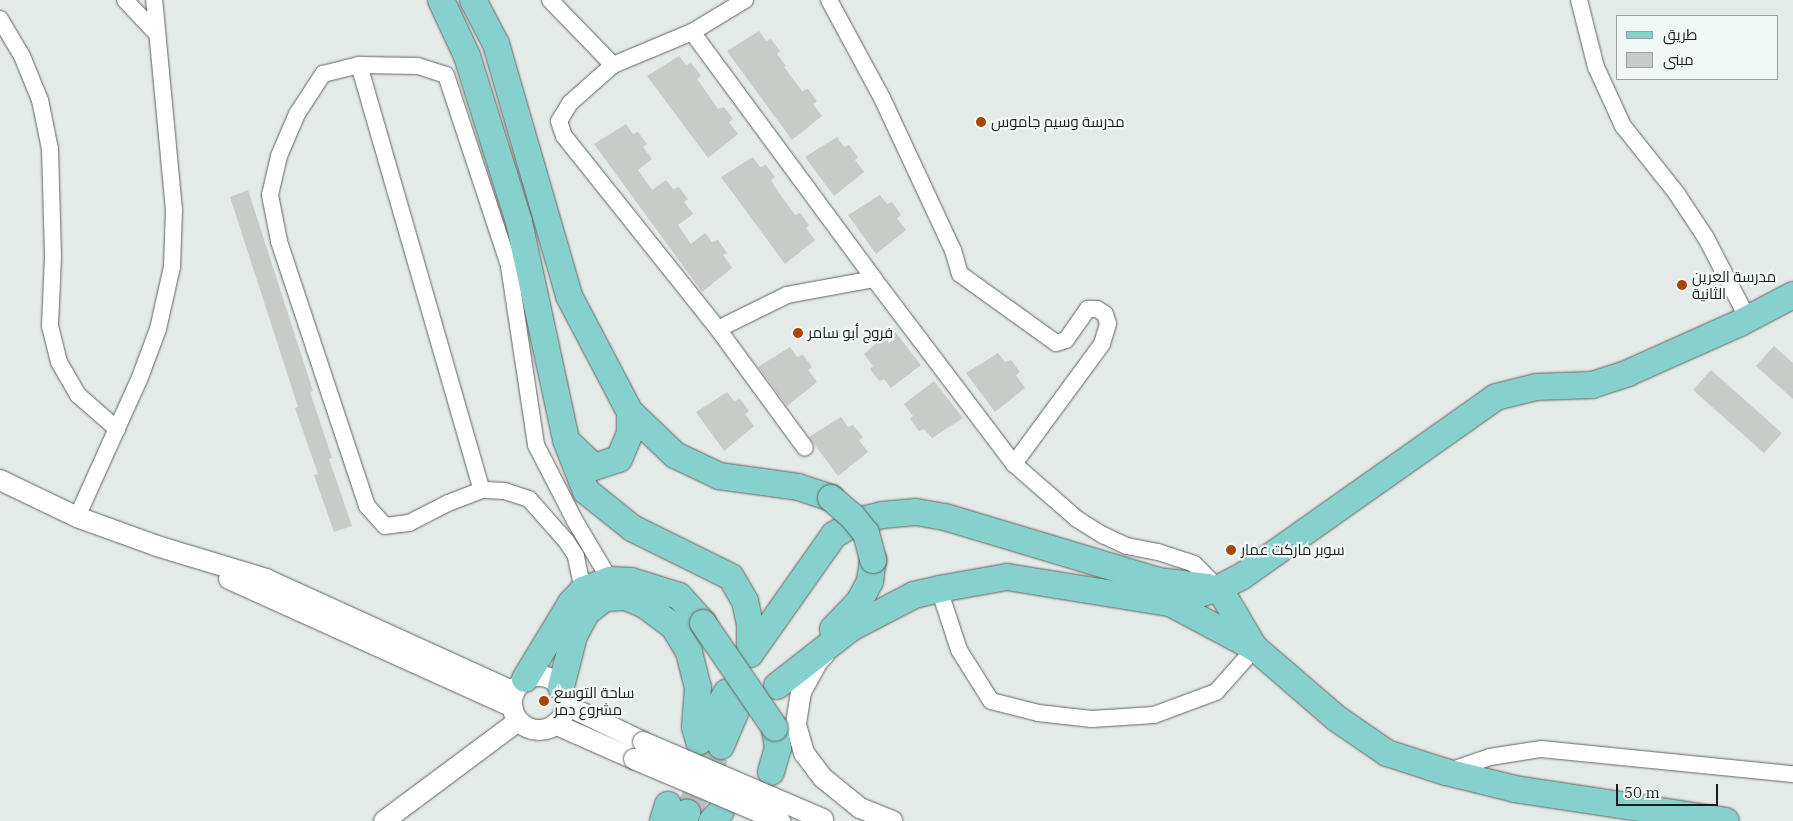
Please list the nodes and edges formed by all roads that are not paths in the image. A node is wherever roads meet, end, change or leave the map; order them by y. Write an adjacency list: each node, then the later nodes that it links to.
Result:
1 (125, 0): 11 (street)
2 (154, 0): 11 (street)
3 (441, 0): 20 (main road)
4 (474, 0): 18 (main road)
5 (550, 0): 13 (street)
6 (745, 0): 10 (street)
7 (829, 0): 22 (street)
8 (1579, 0): 16 (street)
9 (0, 19): 19 (street)
10 (692, 32): 13 (street); 14 (street)
11 (156, 34): 19 (street)
12 (359, 65): 24 (street); 24 (street); 26 (street)
13 (613, 65): 17 (street)
14 (874, 279): 17 (street); 22 (street)
15 (1793, 295): 16 (main road)
16 (1748, 318): 27 (main road)
17 (718, 329): 21 (street)
18 (630, 412): 20 (main road); 31 (main road, bridge)
19 (117, 428): 25 (street)
20 (566, 440): 27 (main road)
21 (805, 448)
22 (1014, 464): 27 (street)
23 (0, 480): 25 (street)
24 (482, 490): 29 (street)
25 (77, 517): 34 (street)
26 (610, 580): 29 (main road); 38 (main road, bridge)
27 (1219, 588): 30 (main road); 32 (main road)
28 (939, 589): 30 (main road); 31 (main road); 32 (street)
29 (584, 590): 34 (main road)
30 (1170, 603): 32 (main road)
31 (851, 628): 44 (street)
32 (1254, 648): 39 (main road)
33 (564, 696): 34 (street); 35 (main road); 36 (street); 37 (street)
34 (517, 700): 36 (street); 42 (street)
35 (732, 702)
36 (555, 724): 37 (street)
37 (639, 750): 41 (street, bridge); 43 (street, bridge)
38 (771, 772)
39 (1446, 772): 40 (street); 45 (main road)
40 (1793, 774)
41 (827, 820)
42 (384, 821)
43 (780, 821)
44 (893, 821)
45 (1726, 821)

